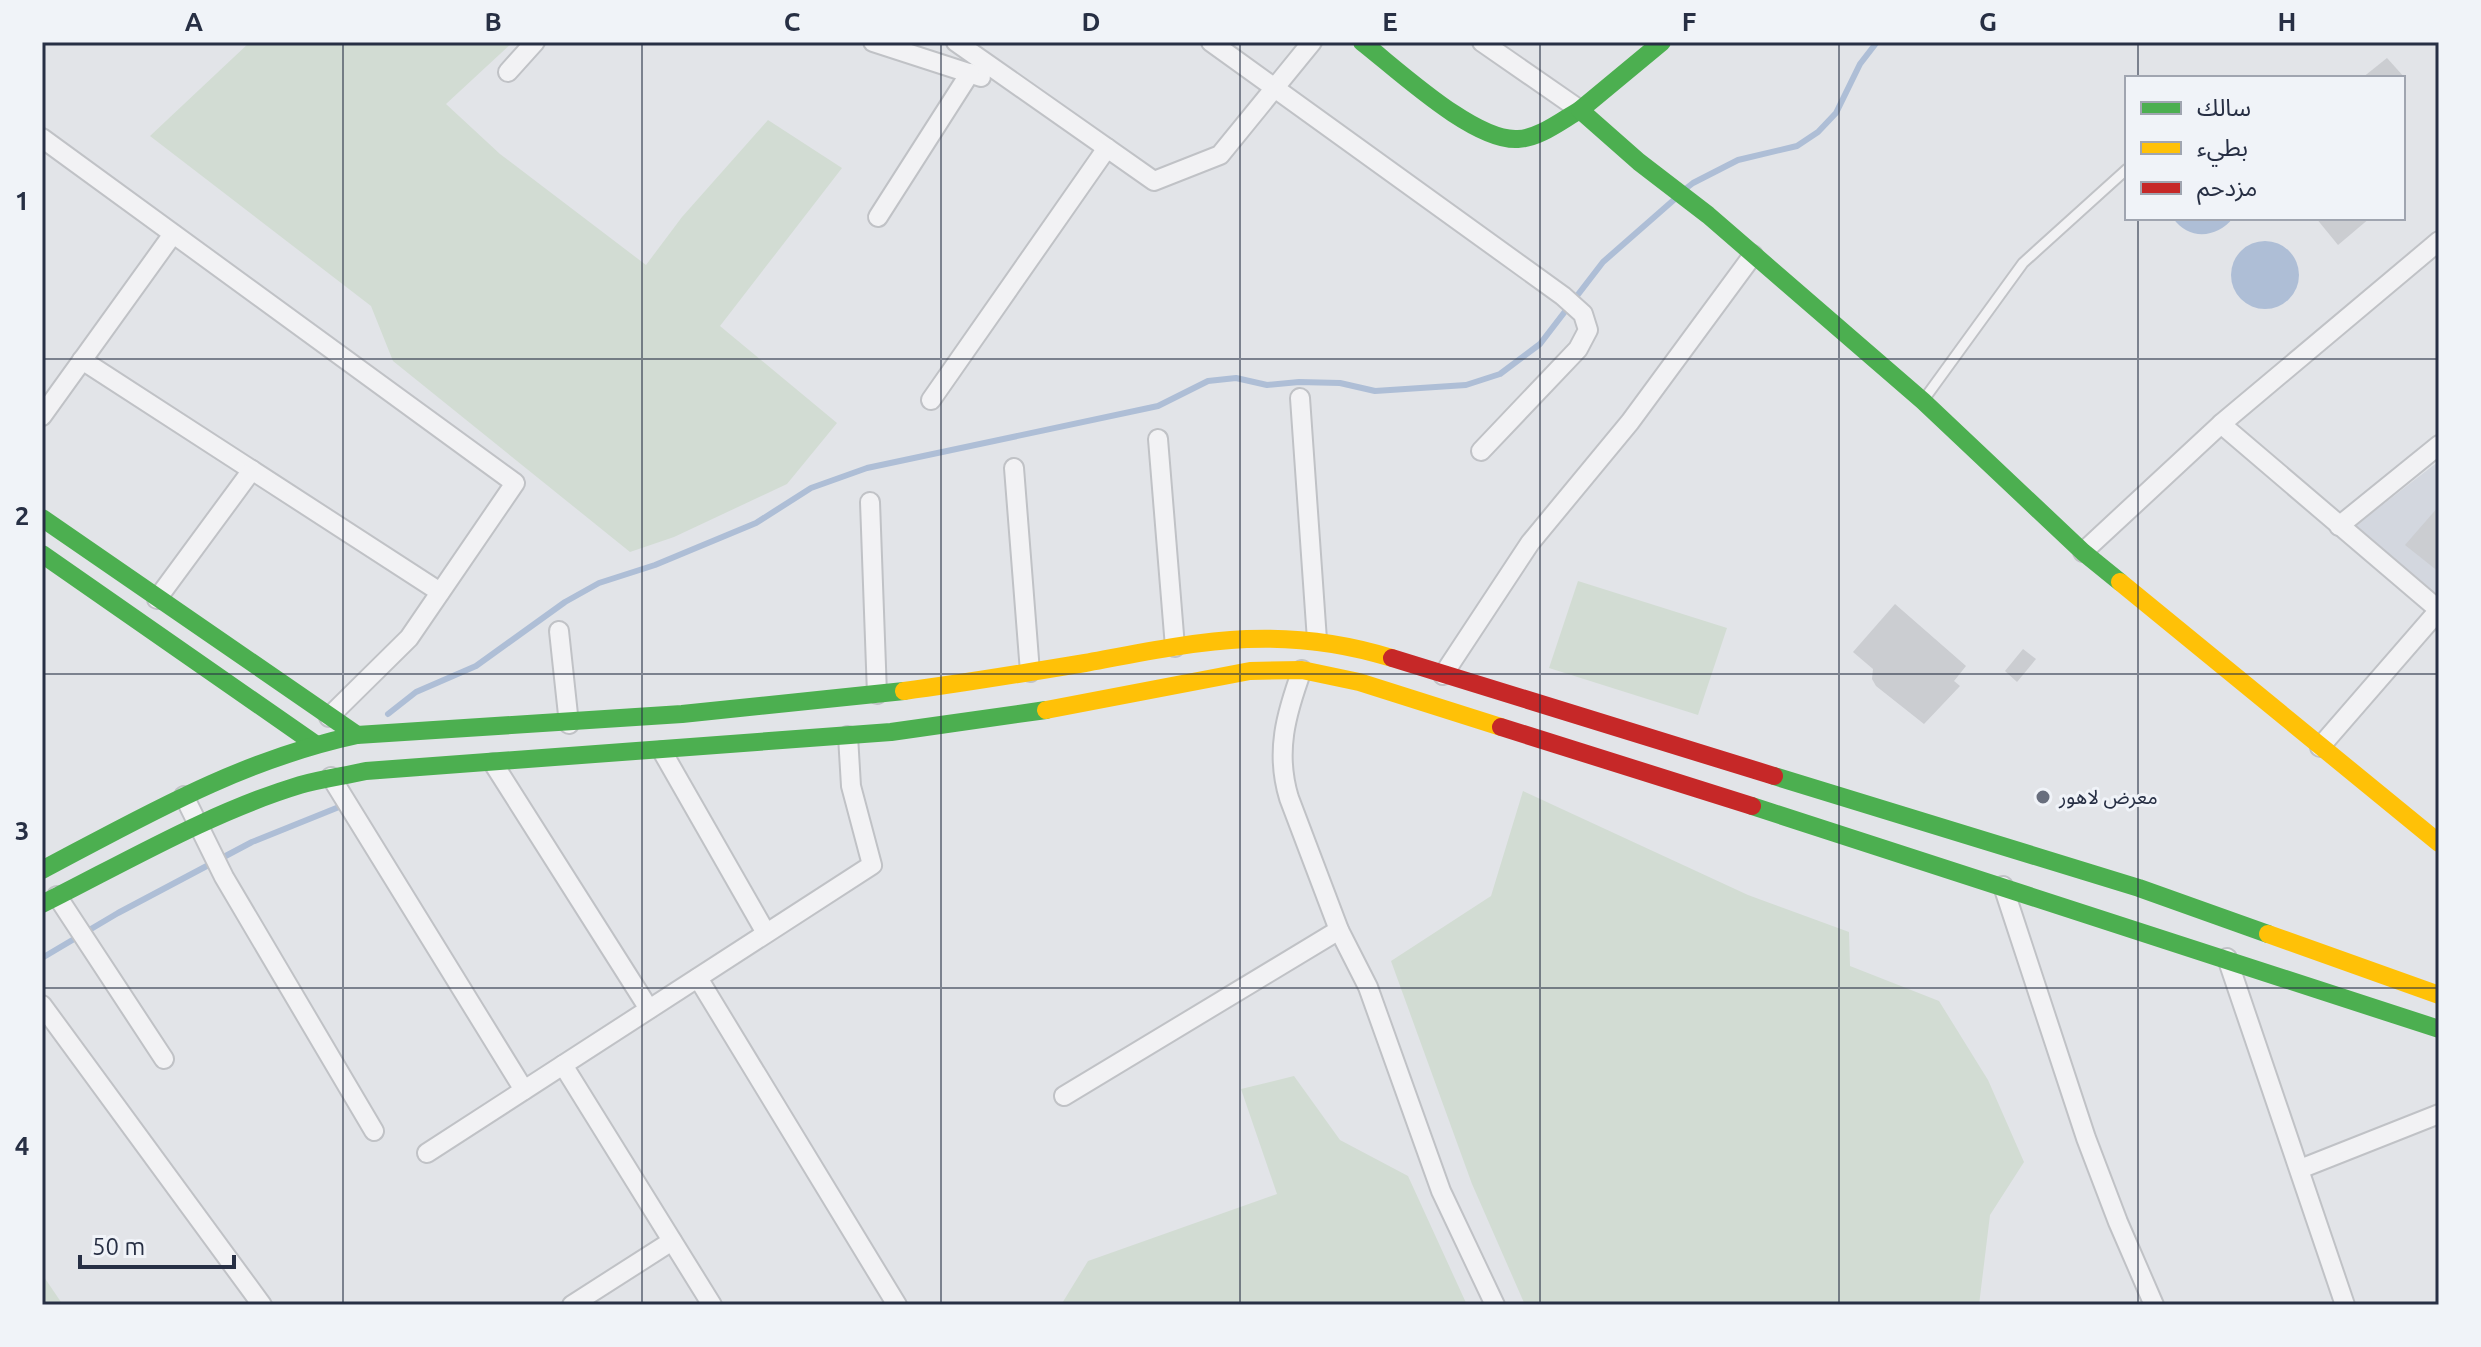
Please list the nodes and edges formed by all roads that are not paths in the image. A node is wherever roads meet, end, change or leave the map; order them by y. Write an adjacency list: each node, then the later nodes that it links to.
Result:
1 (535, 42): 9 (street)
2 (873, 42): 10 (street)
3 (956, 42): 12 (street)
4 (1211, 42): 11 (street)
5 (1312, 42): 11 (street)
6 (1362, 42): 13 (main road)
7 (1482, 42): 13 (street)
8 (1662, 42): 13 (main road)
9 (508, 72)
10 (970, 73): 12 (street); 17 (street)
11 (1275, 88): 15 (street); 29 (street)
12 (1022, 89): 15 (street)
13 (1580, 110): 20 (main road)
14 (45, 146): 18 (street)
15 (1107, 148): 23 (street)
16 (2125, 171): 24 (lane)
17 (878, 217)
18 (173, 234): 21 (street); 38 (street)
19 (2439, 241): 26 (street)
20 (1753, 255): 24 (main road); 47 (street)
21 (82, 360): 25 (street); 31 (street)
22 (1300, 398): 43 (street)
23 (931, 400)
24 (1923, 401): 35 (main road)
25 (42, 416)
26 (2221, 424): 34 (street); 35 (street)
27 (1158, 439): 44 (street)
28 (2439, 445): 34 (street)
29 (1481, 451)
30 (1014, 468): 46 (street)
31 (252, 470): 38 (street); 40 (street)
32 (870, 502): 48 (street)
33 (42, 518): 37 (main road)
34 (2339, 526): 41 (street)
35 (2083, 552): 55 (main road)
36 (42, 554): 39 (main road)
37 (121, 573): 39 (main road); 40 (main road)
38 (440, 592): 50 (street)
39 (105, 597): 54 (main road)
40 (157, 599): 50 (main road)
41 (2439, 610): 55 (street)
42 (559, 631): 51 (street)
43 (1317, 640): 44 (main road); 47 (main road)
44 (1175, 647): 46 (main road)
45 (1302, 670): 53 (main road); 61 (main road); 67 (street)
46 (1030, 672): 48 (main road)
47 (1443, 675): 59 (main road)
48 (877, 694): 49 (main road)
49 (843, 698): 51 (main road); 53 (main road)
50 (329, 717): 52 (main road)
51 (569, 724): 52 (main road)
52 (357, 735): 54 (main road)
53 (848, 736): 56 (main road); 68 (street)
54 (315, 744): 60 (main road)
55 (2320, 747): 63 (main road)
56 (662, 751): 57 (main road); 68 (street)
57 (493, 763): 58 (main road); 73 (street)
58 (331, 777): 62 (main road); 77 (street)
59 (1813, 788): 61 (main road); 71 (main road)
60 (184, 796): 62 (street); 64 (main road)
61 (1799, 820): 65 (main road)
62 (199, 826): 66 (main road); 80 (street)
63 (2439, 843)
64 (43, 868)
65 (2003, 886): 69 (main road); 89 (street)
66 (50, 900): 75 (street)
67 (1339, 930): 78 (street); 88 (street)
68 (766, 933): 70 (street)
69 (2227, 958): 74 (main road); 82 (street)
70 (698, 978): 73 (street); 87 (street)
71 (2439, 995)
72 (42, 1005): 84 (street)
73 (649, 1009): 76 (street)
74 (2439, 1029)
75 (164, 1059)
76 (563, 1065): 77 (street); 83 (street)
77 (524, 1090): 81 (street)
78 (1064, 1096)
79 (2439, 1114): 82 (street)
80 (374, 1131)
81 (427, 1153)
82 (2300, 1169): 90 (street)
83 (672, 1241): 85 (street); 86 (street)
84 (262, 1305)
85 (572, 1305)
86 (712, 1305)
87 (897, 1305)
88 (1495, 1305)
89 (2154, 1305)
90 (2345, 1305)

